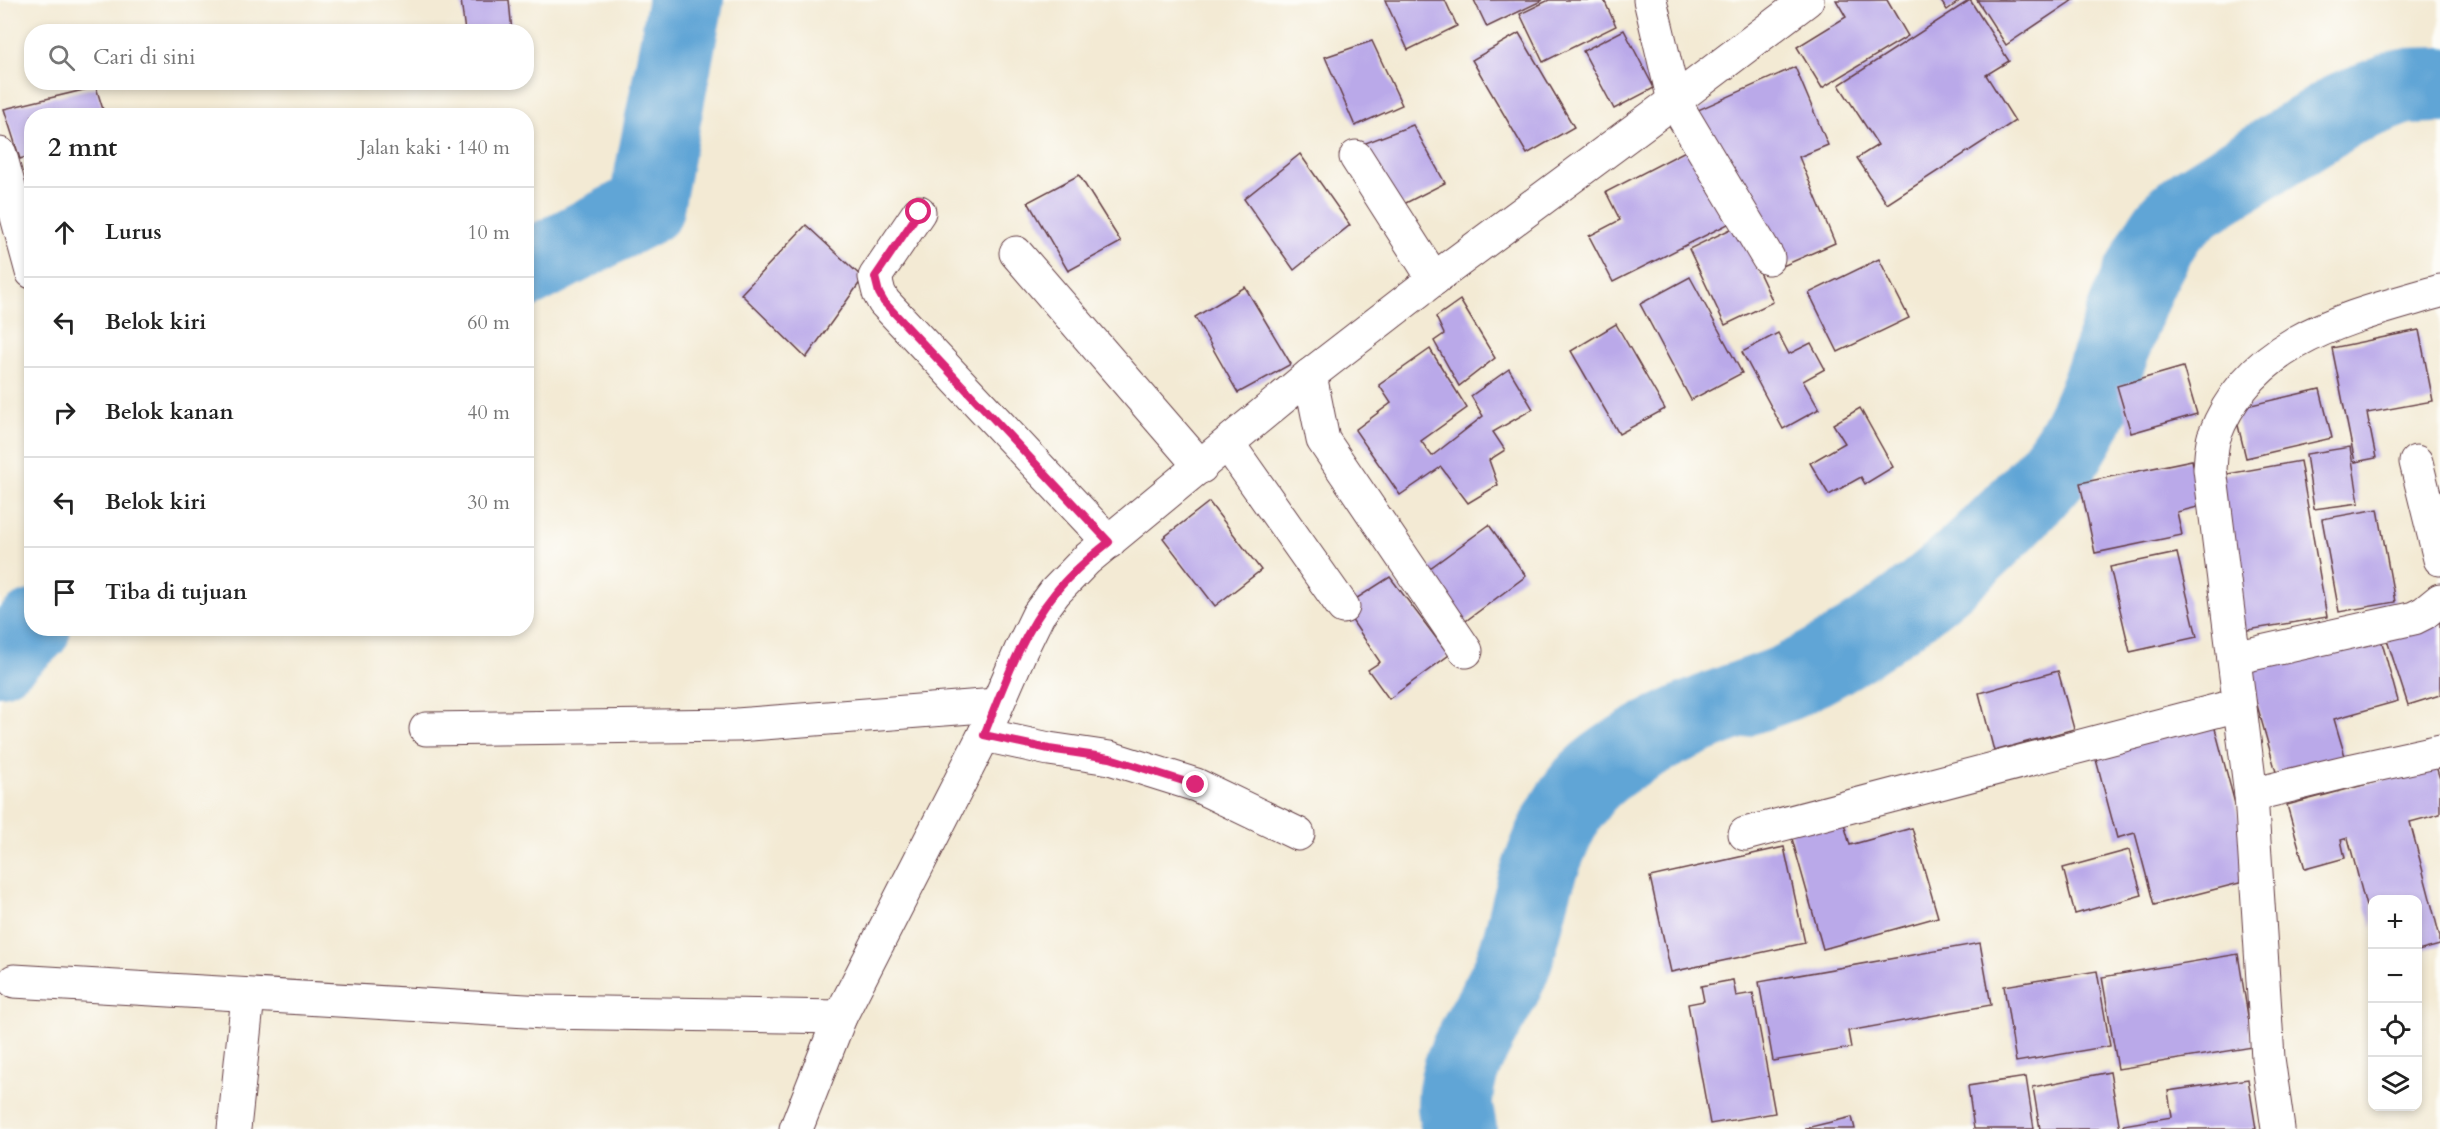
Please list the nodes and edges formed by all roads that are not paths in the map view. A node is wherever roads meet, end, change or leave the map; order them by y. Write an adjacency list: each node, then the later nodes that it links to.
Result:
1 (1650, 0): 3 (street)
2 (1807, 0): 3 (street)
3 (1674, 101): 9 (street); 10 (street)
4 (0, 154): 7 (street)
5 (1356, 157): 10 (street)
6 (919, 212): 16 (street)
7 (24, 242)
8 (1016, 253): 15 (street)
9 (1768, 258)
10 (1434, 279): 12 (street)
11 (2440, 291): 21 (street)
12 (1310, 375): 13 (street); 20 (street)
13 (1228, 444): 15 (street); 19 (street)
14 (2416, 462): 17 (street)
15 (1201, 467): 16 (street)
16 (1109, 542): 22 (street)
17 (2440, 559)
18 (2440, 600): 21 (street)
19 (1343, 607)
20 (1466, 651)
21 (2234, 658): 23 (street)
22 (996, 705): 24 (street); 25 (street)
23 (2238, 705): 27 (street); 29 (street)
24 (426, 729)
25 (984, 735): 28 (street); 32 (street)
26 (2440, 752): 27 (street)
27 (2251, 795): 35 (street)
28 (1298, 834)
29 (1745, 834)
30 (14, 981): 31 (street)
31 (248, 996): 32 (street); 33 (street)
32 (840, 1017): 34 (street)
33 (234, 1129)
34 (796, 1129)
35 (2278, 1129)

